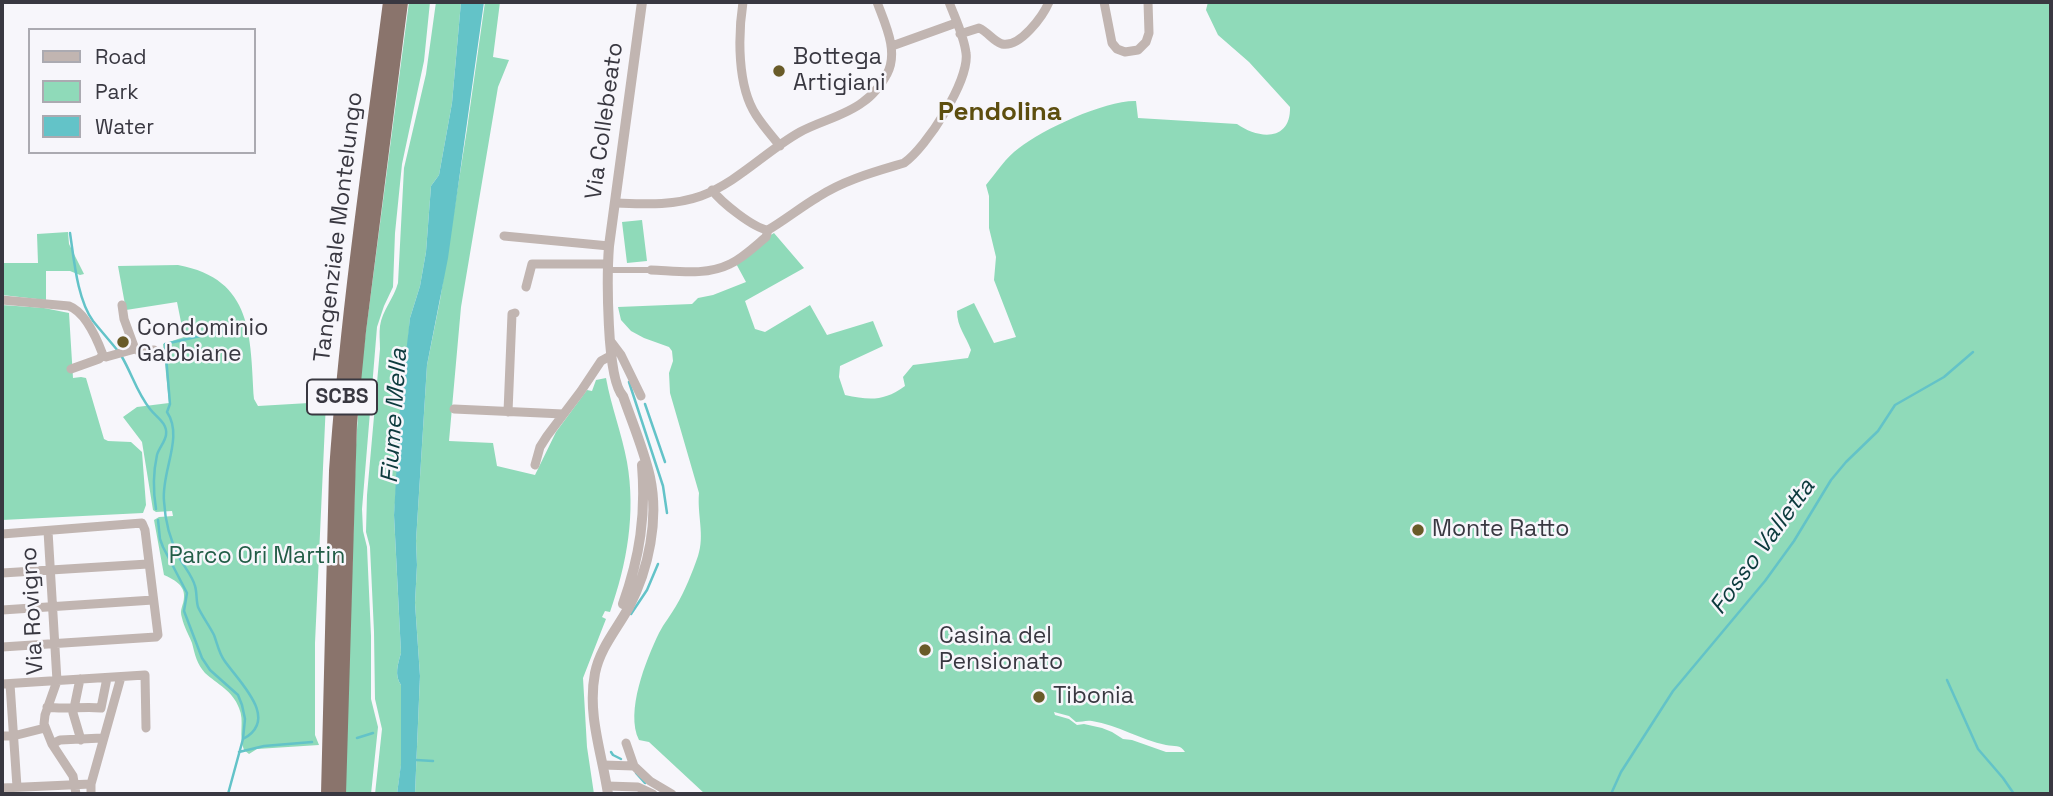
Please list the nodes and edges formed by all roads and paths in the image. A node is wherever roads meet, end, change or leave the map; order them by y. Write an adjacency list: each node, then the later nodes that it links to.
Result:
1 (390, 2): 70 (highway, Tangenziale Montelungo / SCBS)
2 (401, 2): 71 (highway, Tangenziale Montelungo / SCBS)
3 (642, 2): 15 (street, Via Collebeato)
4 (743, 2): 13 (street)
5 (877, 2): 12 (street)
6 (949, 2): 10 (street)
7 (1049, 2): 11 (street)
8 (1104, 2): 9 (street)
9 (1149, 2)
10 (956, 23): 11 (street); 12 (street)
11 (960, 34): 16 (street)
12 (892, 46): 13 (street)
13 (780, 145): 14 (street)
14 (712, 190): 15 (street); 16 (street)
15 (616, 203): 18 (street, Via Collebeato)
16 (768, 230): 20 (street)
17 (504, 236): 18 (street)
18 (609, 246): 19 (street, Via Collebeato)
19 (608, 267): 20 (street); 21 (street); 25 (street, Via Collebeato)
20 (652, 270)
21 (526, 287)
22 (2, 300): 28 (street)
23 (122, 305): 26 (street)
24 (515, 313): 33 (street)
25 (612, 343): 29 (street, Via Collebeato); 31 (street, Via Collebeato)
26 (135, 349): 27 (street); 28 (street)
27 (154, 350)
28 (103, 355): 30 (street)
29 (612, 355): 34 (street); 61 (street, Via Collebeato)
30 (71, 369)
31 (641, 396)
32 (454, 409): 33 (street)
33 (509, 412): 34 (street)
34 (563, 414): 35 (street)
35 (535, 465)
36 (48, 531): 37 (street); 38 (street); 39 (street, Via Rovigno)
37 (2, 534)
38 (148, 564): 39 (street); 41 (street)
39 (51, 569): 40 (street); 42 (street, Via Rovigno)
40 (2, 573)
41 (153, 600): 42 (street); 44 (street)
42 (53, 607): 43 (street); 44 (street, Via Rovigno)
43 (2, 610)
44 (55, 643): 45 (street); 49 (street, Via Rovigno)
45 (2, 647)
46 (121, 677): 47 (street); 53 (street); 57 (street)
47 (107, 678): 48 (street); 52 (street)
48 (80, 679): 49 (street); 52 (street)
49 (57, 681): 50 (street); 51 (street, Via Rovigno)
50 (6, 684): 56 (street)
51 (47, 707): 52 (street); 54 (street, Via Rovigno)
52 (74, 708): 58 (street)
53 (146, 728)
54 (45, 729): 56 (street); 60 (street)
55 (2, 736): 56 (street)
56 (13, 736): 65 (street)
57 (103, 738): 58 (street); 64 (street)
58 (81, 740): 60 (street)
59 (626, 743): 62 (street)
60 (52, 744): 63 (street)
61 (603, 765): 62 (street); 67 (street, Via Collebeato)
62 (629, 766): 73 (street)
63 (75, 783): 64 (street); 65 (street); 68 (street)
64 (91, 784): 69 (street)
65 (17, 787): 66 (street)
66 (2, 788)
67 (608, 790): 72 (street)
68 (76, 794)
69 (91, 794)
70 (328, 794)
71 (339, 794)
72 (653, 794)
73 (672, 794)

